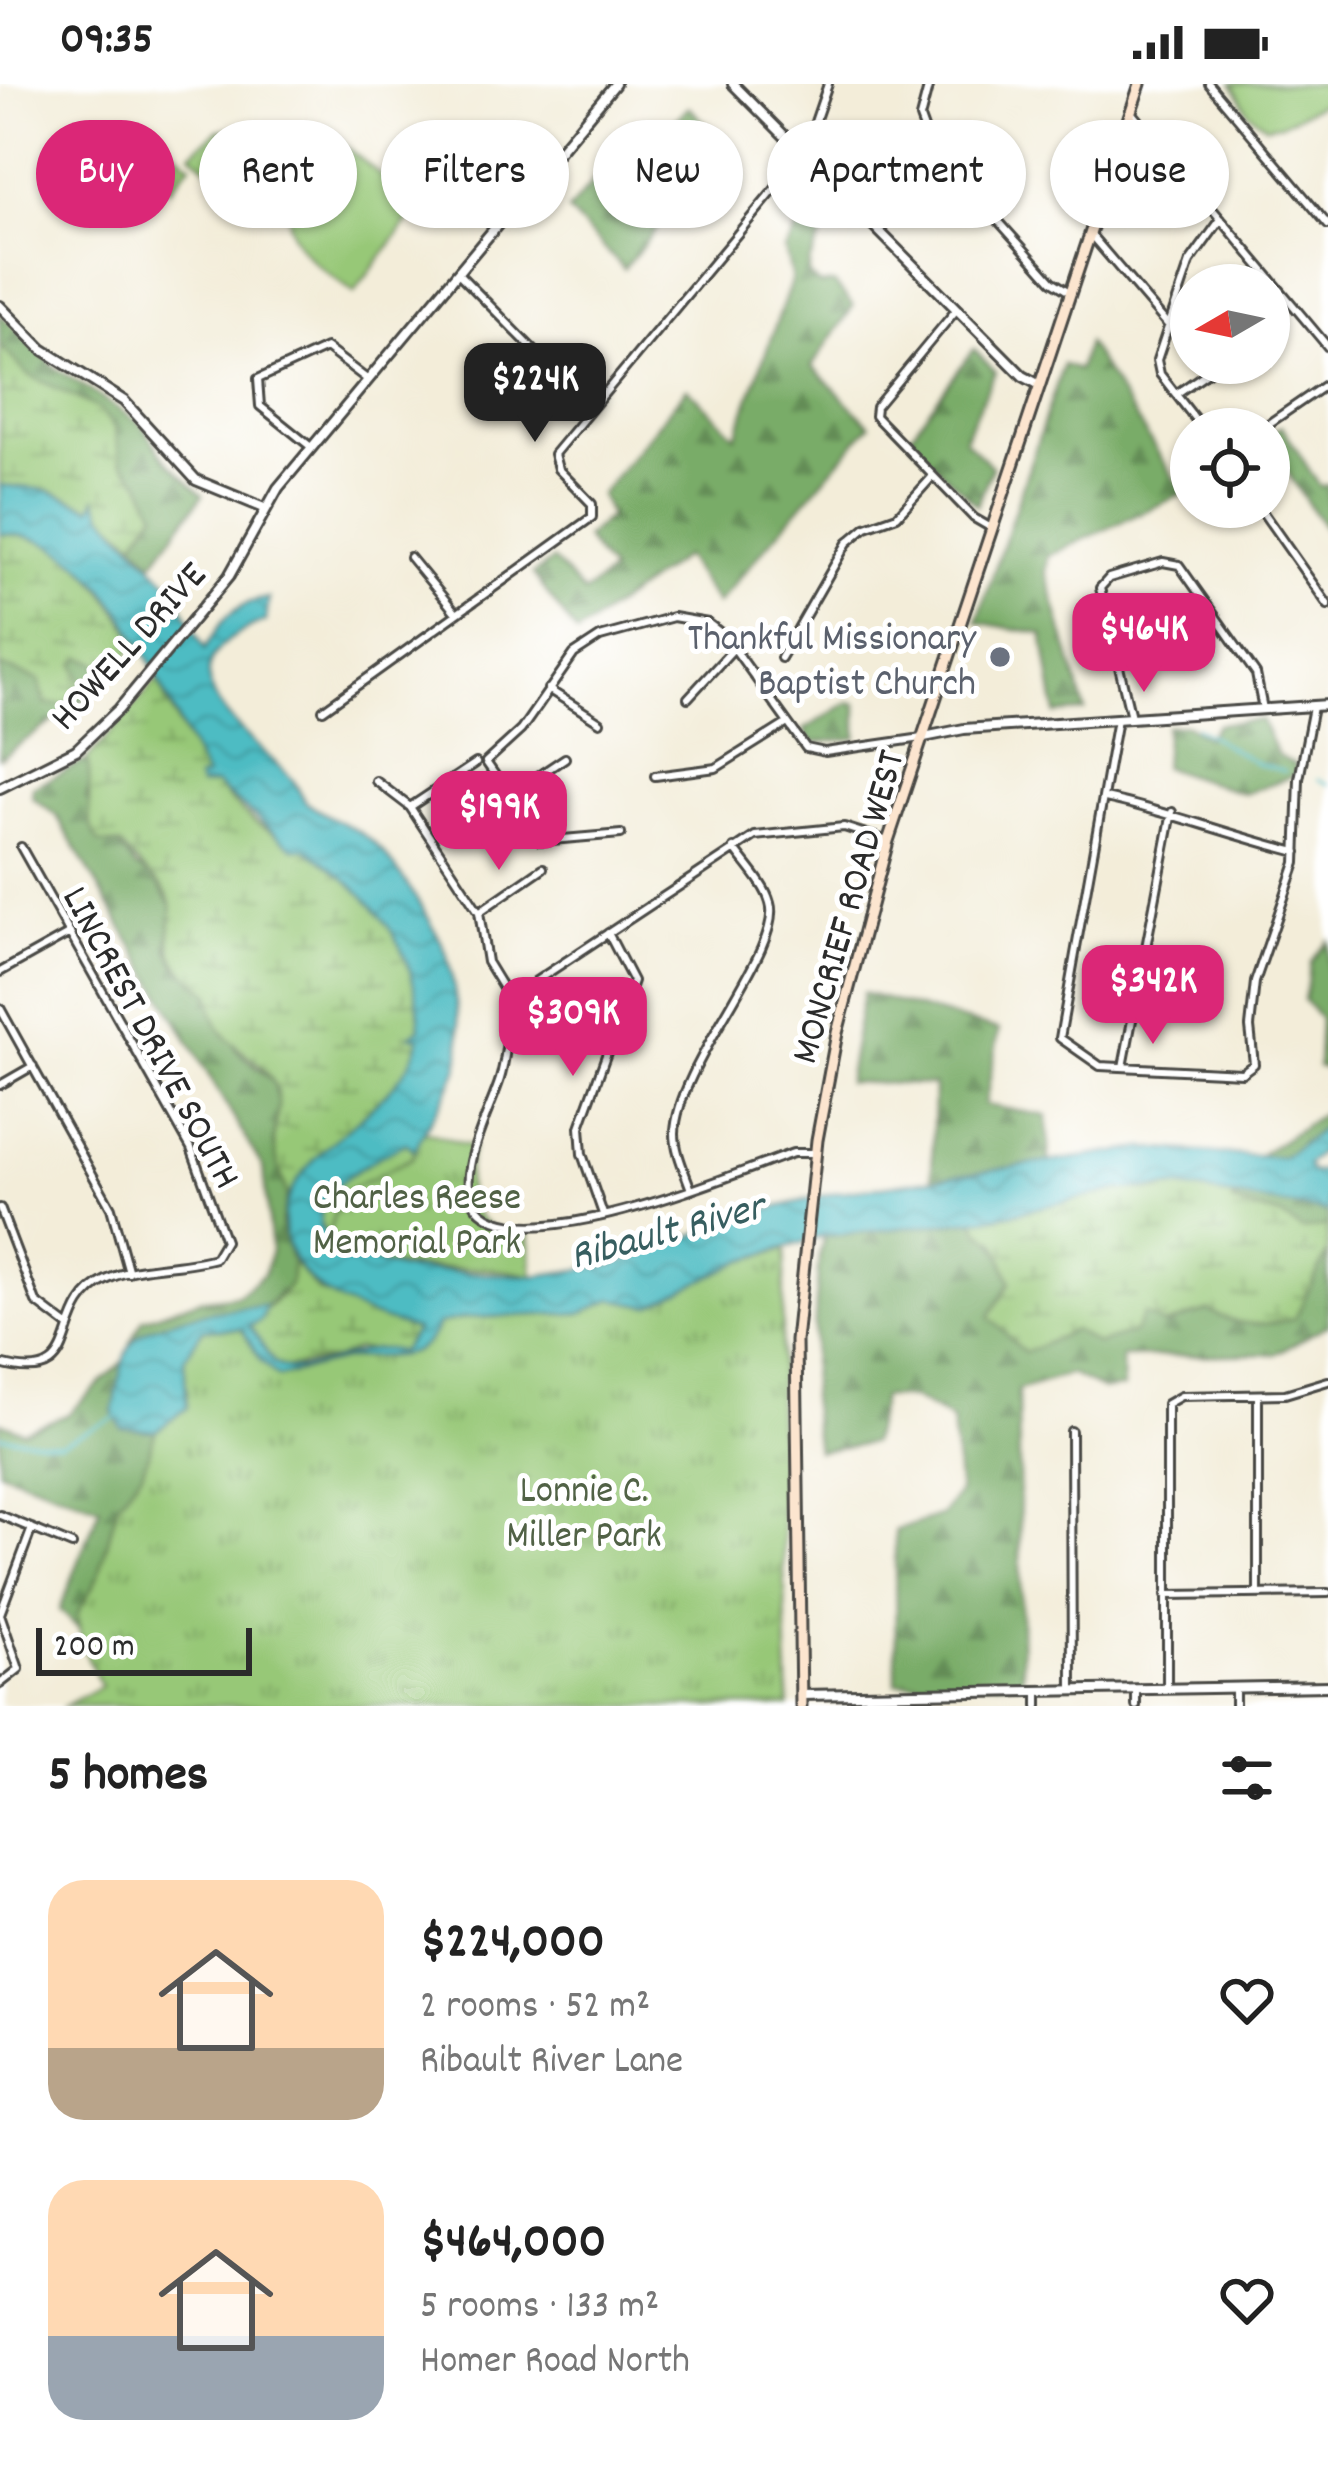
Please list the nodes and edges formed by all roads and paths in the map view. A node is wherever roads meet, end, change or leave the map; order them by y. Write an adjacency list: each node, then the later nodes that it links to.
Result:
1 (615, 84): 17 (street, HOWELL DRIVE)
2 (734, 84): 8 (street)
3 (828, 84): 9 (street)
4 (929, 84): 18 (street)
5 (1140, 84): 7 (main road, MONCRIEF ROAD WEST)
6 (1209, 84): 12 (street)
7 (1131, 112): 10 (street); 16 (main road, MONCRIEF ROAD WEST)
8 (770, 120)
9 (816, 120)
10 (1138, 120)
11 (767, 198): 29 (street)
12 (1328, 225)
13 (878, 228): 20 (street)
14 (1215, 228): 21 (street)
15 (1229, 228): 22 (street)
16 (1090, 233): 18 (main road, MONCRIEF ROAD WEST); 21 (street)
17 (458, 273): 23 (street, HOWELL DRIVE); 29 (street)
18 (1071, 293): 26 (main road, MONCRIEF ROAD WEST)
19 (0, 306): 33 (street)
20 (958, 309): 26 (street); 32 (street)
21 (1168, 326): 27 (street)
22 (1328, 346)
23 (368, 380): 31 (street, HOWELL DRIVE); 31 (street)
24 (1328, 383): 30 (street)
25 (1191, 384): 27 (street)
26 (1040, 385): 35 (main road, MONCRIEF ROAD WEST)
27 (1176, 394): 28 (street)
28 (1187, 408)
29 (591, 409): 38 (street)
30 (1290, 409)
31 (311, 447): 33 (street, HOWELL DRIVE)
32 (933, 476): 35 (street); 40 (street)
33 (264, 508): 56 (street, HOWELL DRIVE)
34 (1274, 528): 37 (street)
35 (993, 529): 51 (main road, MONCRIEF ROAD WEST)
36 (410, 557): 38 (street)
37 (1328, 605)
38 (456, 613): 46 (street)
39 (735, 647): 41 (street); 42 (street); 50 (street)
40 (781, 658)
41 (548, 689): 49 (street); 57 (street)
42 (688, 698)
43 (1328, 705): 44 (street)
44 (1313, 706): 45 (street); 65 (street)
45 (1263, 709): 47 (street); 47 (street)
46 (323, 710)
47 (1131, 717): 48 (street)
48 (1117, 718): 51 (street); 58 (street)
49 (600, 722)
50 (786, 724): 51 (street); 54 (street)
51 (924, 737): 62 (main road, MONCRIEF ROAD WEST)
52 (565, 758): 57 (street)
53 (476, 763): 59 (street)
54 (655, 776)
55 (376, 781): 59 (street)
56 (0, 788)
57 (508, 796): 61 (street)
58 (1104, 798): 60 (street); 74 (street)
59 (410, 807): 67 (street)
60 (1172, 812): 65 (street); 74 (street)
61 (621, 835)
62 (888, 841): 64 (street); 76 (main road, MONCRIEF ROAD WEST)
63 (22, 847): 68 (street, LINCREST DRIVE SOUTH)
64 (734, 848): 69 (street); 77 (street)
65 (1297, 852): 74 (street)
66 (543, 868): 67 (street)
67 (479, 912): 72 (street)
68 (70, 933): 70 (street); 80 (street, LINCREST DRIVE SOUTH)
69 (608, 933): 72 (street); 79 (street)
70 (0, 972)
71 (0, 1008): 73 (street)
72 (515, 1008): 79 (street)
73 (33, 1066): 75 (street); 80 (street)
74 (1123, 1067)
75 (0, 1085)
76 (815, 1153): 77 (street); 99 (main road, MONCRIEF ROAD WEST)
77 (690, 1188): 79 (street)
78 (0, 1208): 81 (street)
79 (604, 1215)
80 (130, 1273): 81 (street)
81 (69, 1327): 82 (street)
82 (0, 1364)
83 (1328, 1381): 84 (street)
84 (1258, 1394): 90 (street); 91 (street)
85 (1071, 1431): 97 (street)
86 (0, 1515): 87 (street)
87 (32, 1528): 88 (street); 92 (street)
88 (72, 1545)
89 (1328, 1593): 90 (street)
90 (1258, 1594): 91 (street)
91 (1166, 1595): 94 (street)
92 (0, 1684)
93 (1328, 1686): 95 (street)
94 (1167, 1688): 95 (street); 96 (street)
95 (1235, 1688): 102 (street)
96 (1136, 1689): 97 (street); 101 (street)
97 (1072, 1690): 98 (street)
98 (1038, 1691): 99 (street); 100 (street)
99 (801, 1700)
100 (1038, 1706)
101 (1136, 1706)
102 (1235, 1706)

